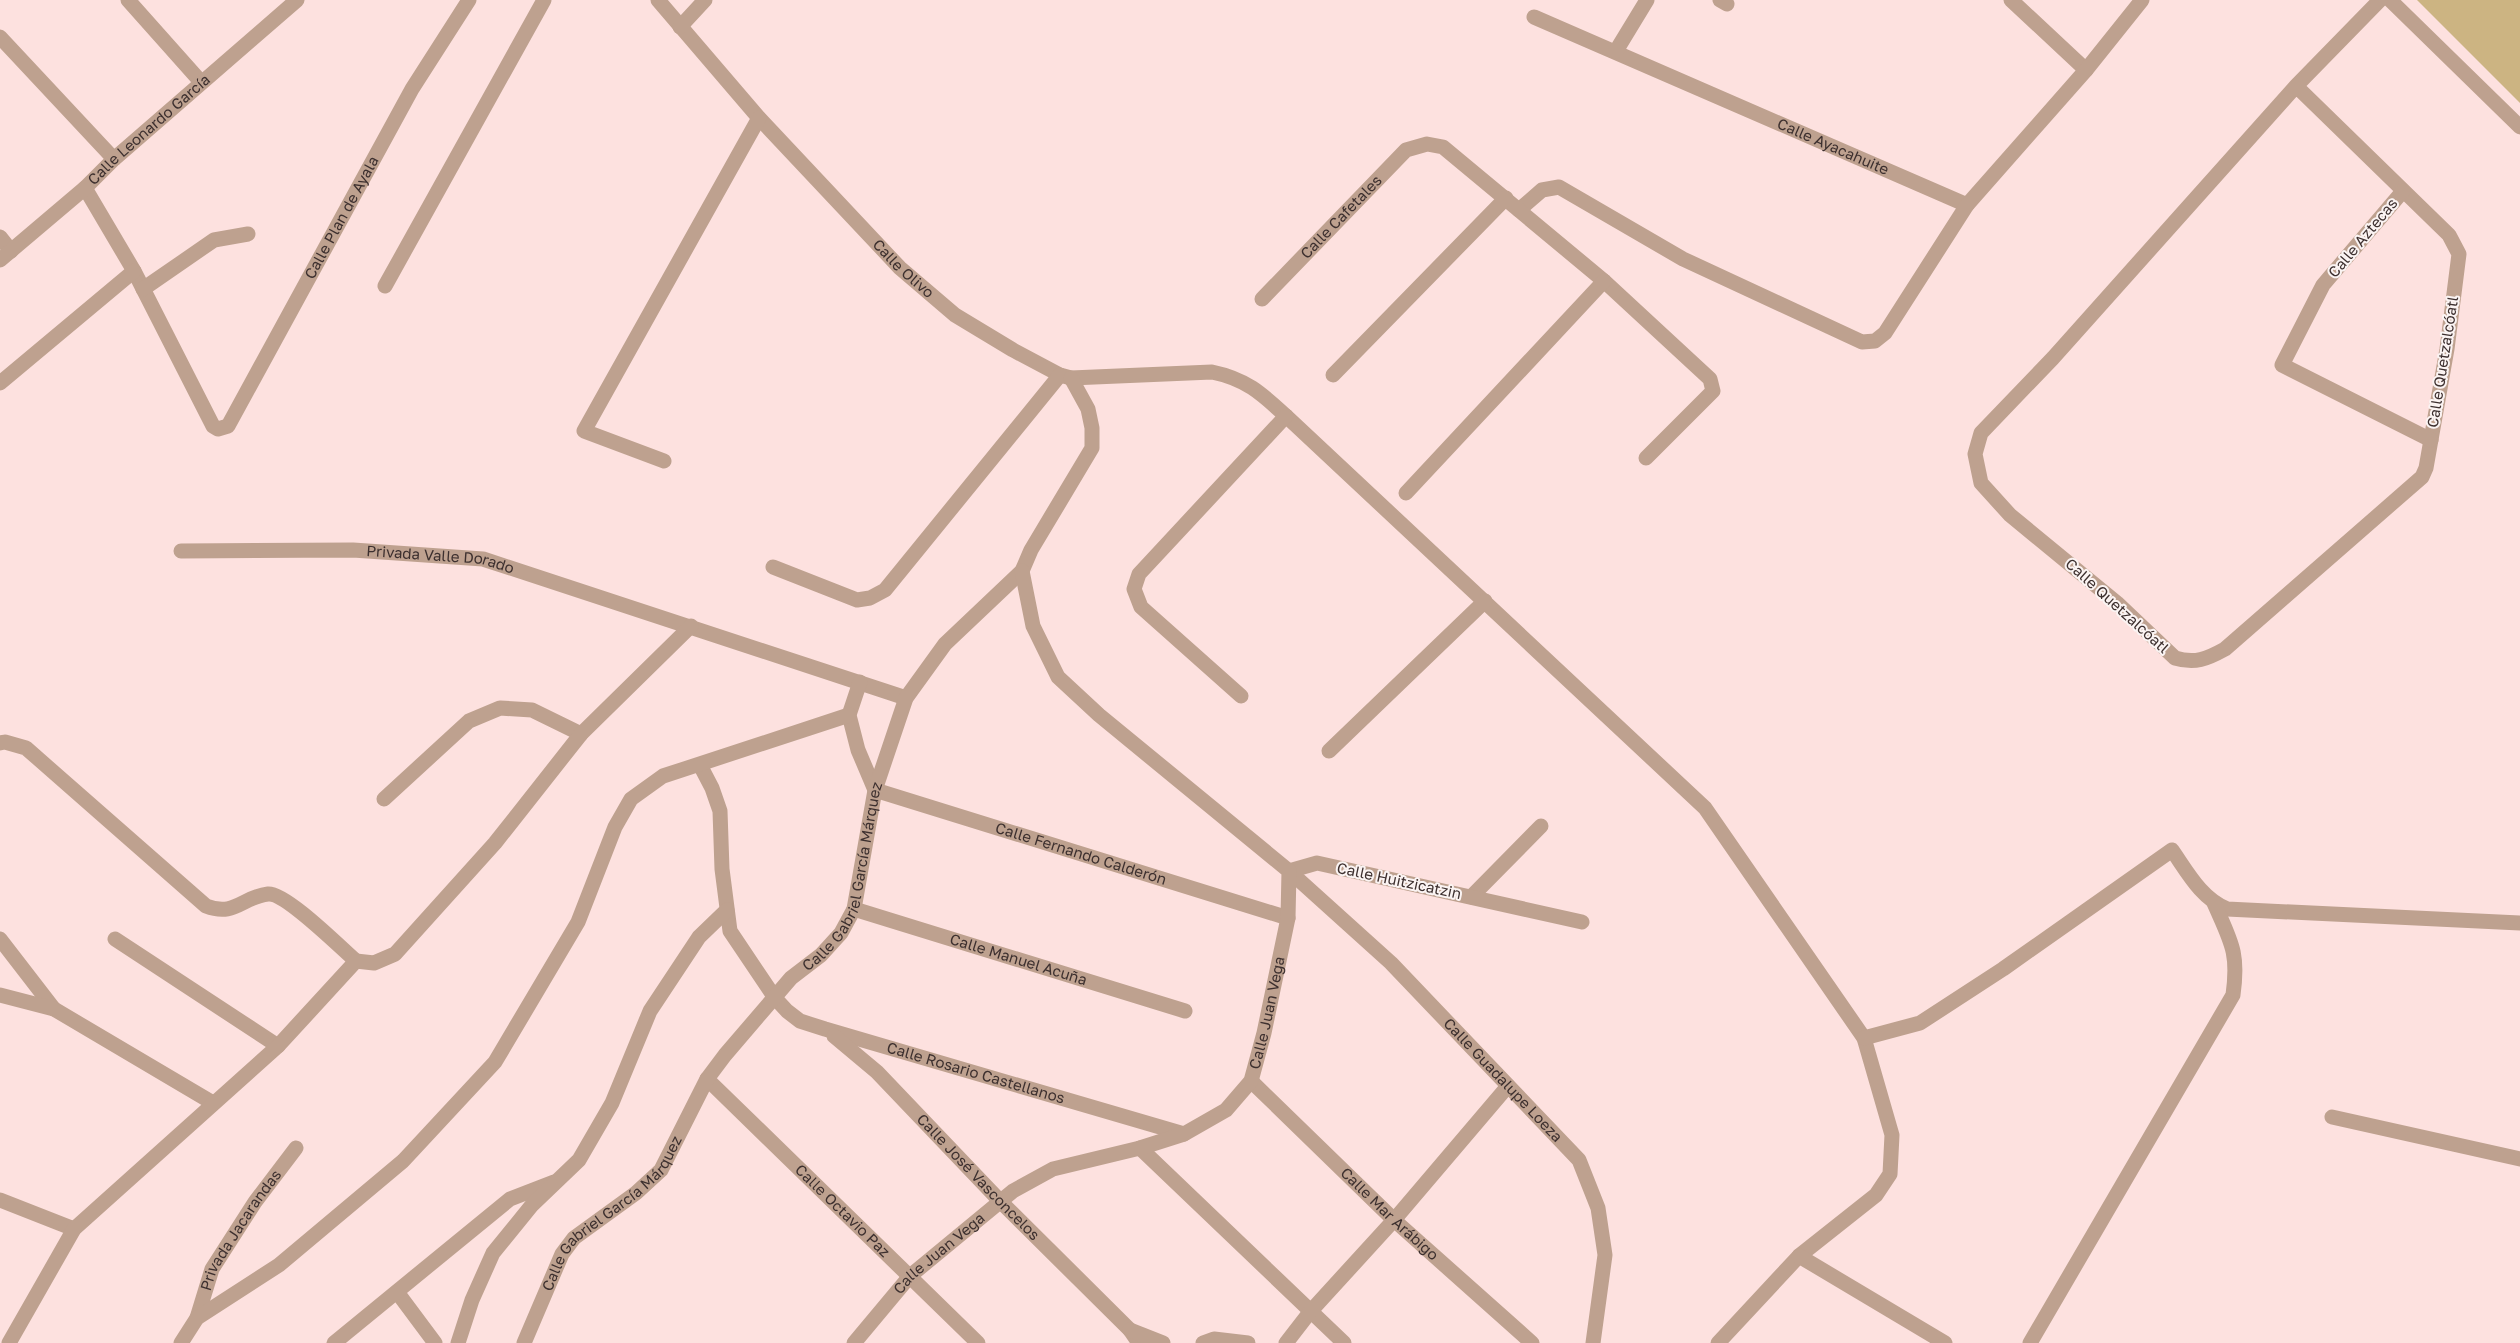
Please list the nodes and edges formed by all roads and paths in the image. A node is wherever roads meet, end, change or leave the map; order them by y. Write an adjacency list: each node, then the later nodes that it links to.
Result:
1 (128, 0): 17 (street)
2 (297, 0): 17 (street, Calle Leonardo García)
3 (469, 0): 33 (street, Calle Plan de Ayala)
4 (544, 0): 32 (street)
5 (658, 0): 13 (street, Calle Olivo)
6 (705, 0): 13 (street)
7 (1646, 0): 15 (street)
8 (2011, 0): 16 (street)
9 (2142, 0): 16 (street)
10 (2380, 0): 18 (street, Calle Quetzalcóatl)
11 (2390, 0): 20 (street)
12 (1534, 17): 15 (street, Calle Ayacahuite)
13 (680, 28): 19 (street, Calle Olivo)
14 (0, 37): 21 (street)
15 (1616, 51): 25 (street, Calle Ayacahuite)
16 (2086, 70): 25 (street)
17 (201, 82): 21 (street, Calle Leonardo García)
18 (2296, 86): 23 (street, Calle Quetzalcóatl); 39 (street, Calle Quetzalcóatl)
19 (759, 118): 36 (street, Calle Olivo); 41 (street)
20 (2520, 127)
21 (114, 159): 22 (street, Calle Leonardo García)
22 (85, 188): 29 (street, Calle Leonardo García); 30 (street)
23 (2403, 191): 39 (street, Calle Quetzalcóatl); 39 (street, Calle Aztecas)
24 (1506, 198): 26 (street); 34 (street, Calle Cafetales); 35 (street)
25 (1967, 205): 26 (street)
26 (1519, 210): 31 (street)
27 (248, 234): 33 (street)
28 (0, 237): 29 (street)
29 (6, 255)
30 (134, 271): 33 (street); 37 (street)
31 (1604, 282): 40 (street); 42 (street)
32 (385, 286)
33 (143, 289)
34 (1262, 299)
35 (1333, 375)
36 (1066, 376): 38 (street); 44 (street); 45 (street, Calle Gabriel García Márquez)
37 (0, 383)
38 (1286, 416): 46 (street); 49 (street)
39 (2430, 440)
40 (1646, 458)
41 (664, 461)
42 (1406, 493)
43 (181, 551): 47 (street, Privada Valle Dorado)
44 (773, 566)
45 (1022, 571): 50 (street, Calle Gabriel García Márquez); 59 (street)
46 (1485, 601): 54 (street); 75 (street)
47 (691, 626): 48 (street, Privada Valle Dorado); 52 (street)
48 (860, 682): 50 (street, Privada Valle Dorado); 51 (street)
49 (1241, 696)
50 (906, 698): 56 (street, Calle Gabriel García Márquez)
51 (850, 715): 55 (street); 56 (street)
52 (581, 734): 57 (street); 69 (street)
53 (0, 744): 69 (street)
54 (1329, 751)
55 (700, 765): 63 (street, Calle Rosario Castellanos); 95 (street)
56 (875, 790): 62 (street, Calle Gabriel García Márquez); 64 (street, Calle Fernando Calderón)
57 (384, 799)
58 (1541, 826): 60 (street, Calle Huitzicatzin)
59 (1289, 871): 60 (street, Calle Huitzicatzin); 64 (street, Calle Juan Vega); 79 (street, Calle Guadalupe Loeza)
60 (1471, 897): 65 (street)
61 (2214, 903): 66 (street); 75 (street); 115 (street)
62 (854, 909): 71 (street, Calle Gabriel García Márquez); 73 (street, Calle Manuel Acuña)
63 (727, 910): 71 (street, Calle Rosario Castellanos); 86 (street)
64 (1288, 918): 78 (street, Calle Juan Vega)
65 (1582, 922)
66 (2520, 922)
67 (0, 939): 72 (street)
68 (115, 939): 76 (street)
69 (356, 961): 76 (street)
70 (0, 995): 72 (street)
71 (775, 998): 74 (street, Calle Rosario Castellanos); 77 (street, Calle Gabriel García Márquez)
72 (54, 1009): 80 (street)
73 (1185, 1011)
74 (826, 1029): 82 (street, Calle Rosario Castellanos); 88 (street, Calle José Vasconcelos)
75 (1864, 1038): 91 (street)
76 (278, 1046): 80 (street)
77 (707, 1079): 92 (street, Calle Octavio Paz); 102 (street, Calle Gabriel García Márquez)
78 (1251, 1081): 82 (street, Calle Juan Vega); 89 (street, Calle Mar Arábigo)
79 (1508, 1086): 89 (street); 112 (street, Calle Guadalupe Loeza)
80 (213, 1103): 90 (street)
81 (2332, 1117): 85 (street)
82 (1184, 1134): 84 (street, Calle Juan Vega)
83 (296, 1148): 95 (street, Privada Jacarandas)
84 (1140, 1148): 88 (street, Calle Juan Vega); 94 (street)
85 (2520, 1159)
86 (558, 1180): 93 (street); 101 (street)
87 (0, 1200): 90 (street)
88 (1001, 1202): 92 (street, Calle Juan Vega); 96 (street, Calle José Vasconcelos)
89 (1394, 1220): 94 (street); 111 (street, Calle Mar Arábigo)
90 (74, 1229): 97 (street)
91 (1800, 1256): 113 (street); 114 (street)
92 (910, 1276): 103 (street, Calle Juan Vega); 104 (street, Calle Octavio Paz)
93 (397, 1292): 99 (street); 100 (street)
94 (1310, 1312): 109 (street); 110 (street)
95 (197, 1318): 98 (street)
96 (1130, 1330): 105 (street, Calle José Vasconcelos); 106 (street, Calle José Vasconcelos)
97 (9, 1343)
98 (180, 1343)
99 (334, 1343)
100 (436, 1343)
101 (458, 1343)
102 (524, 1343)
103 (854, 1343)
104 (978, 1343)
105 (1139, 1343)
106 (1162, 1343)
107 (1203, 1343): 108 (street)
108 (1248, 1343)
109 (1286, 1343)
110 (1344, 1343)
111 (1532, 1343)
112 (1593, 1343)
113 (1718, 1343)
114 (1945, 1343)
115 (2030, 1343)

